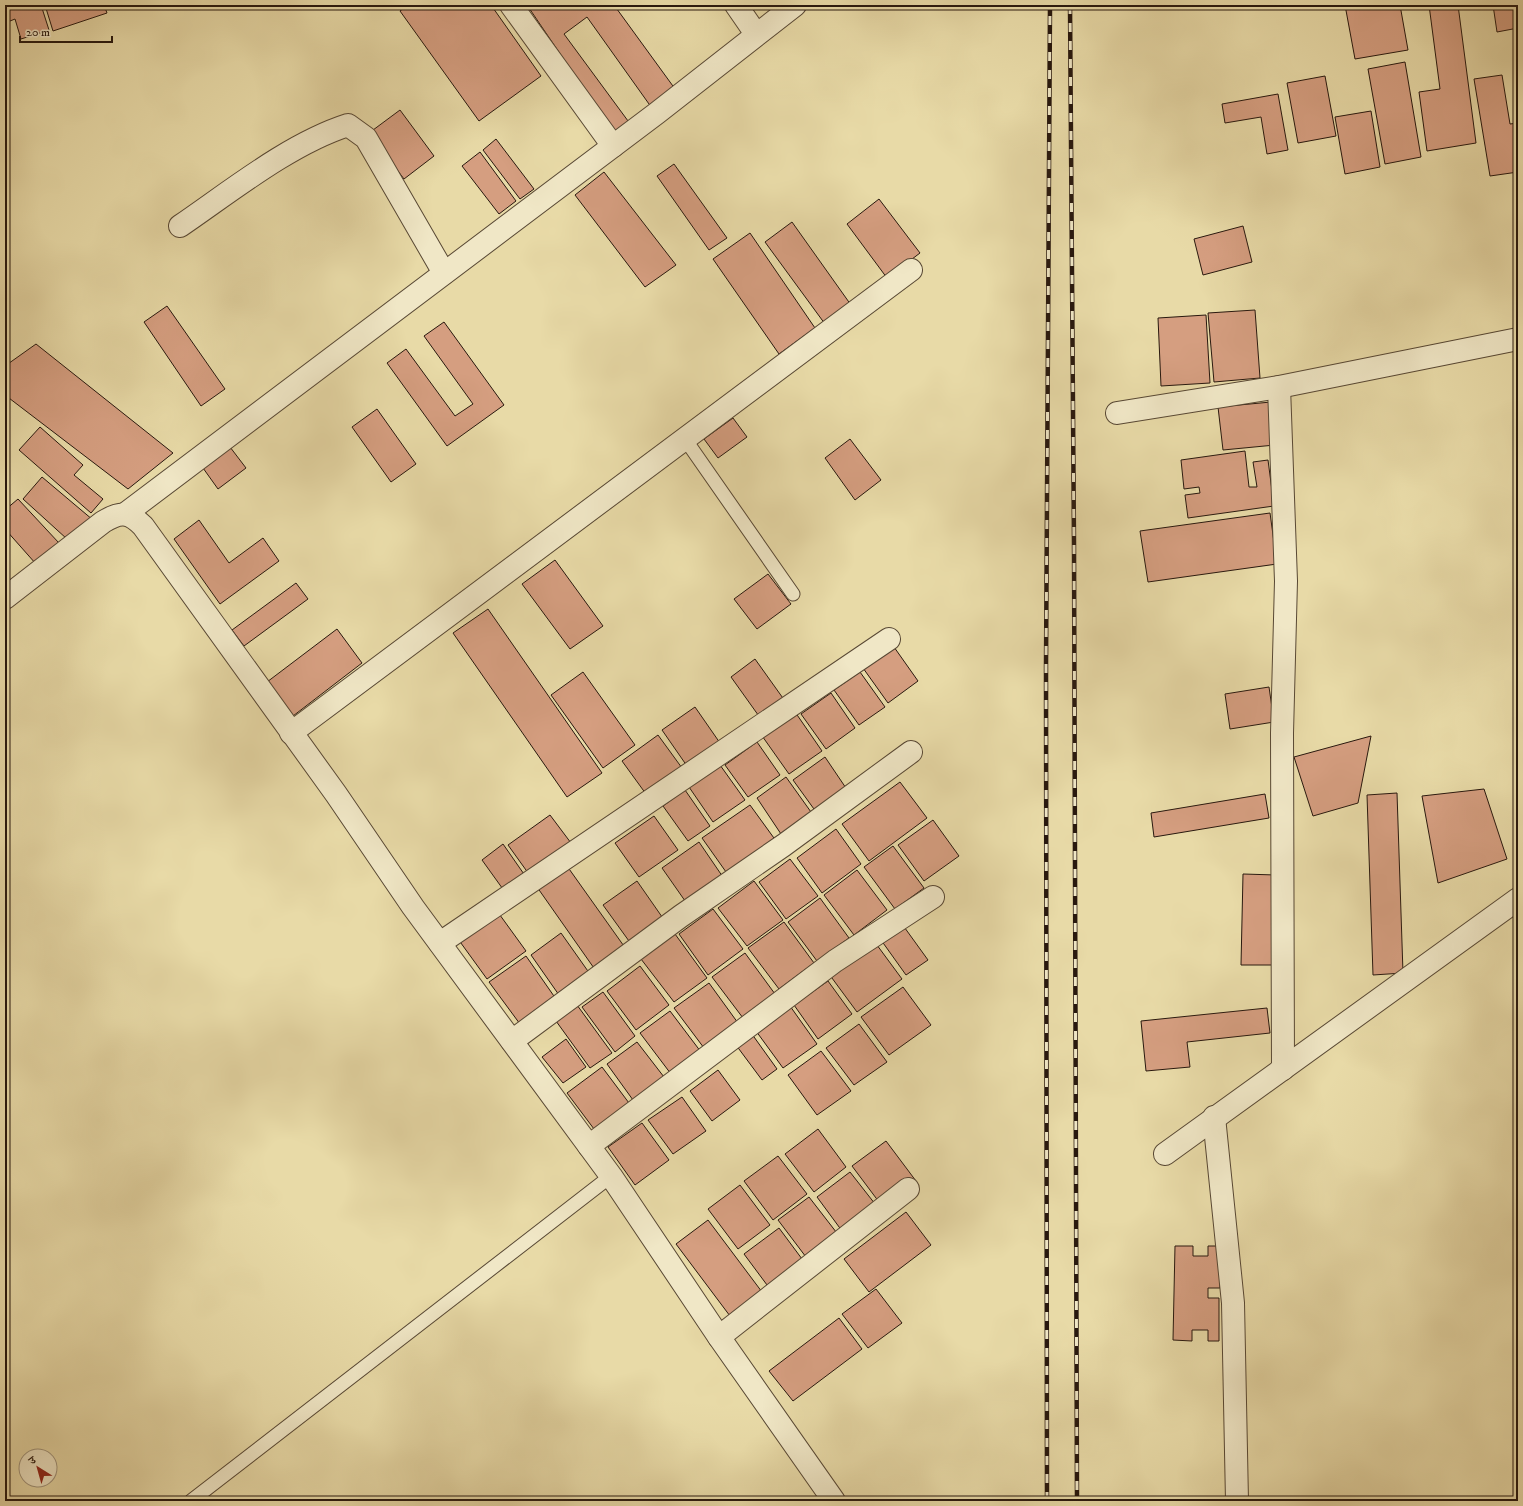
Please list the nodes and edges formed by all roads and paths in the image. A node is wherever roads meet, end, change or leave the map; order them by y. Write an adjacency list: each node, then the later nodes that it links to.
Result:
1 (511, 5): 5 (street)
2 (736, 5): 4 (street)
3 (795, 5): 4 (street)
4 (756, 34): 5 (street)
5 (612, 146): 8 (street)
6 (180, 226): 8 (street)
7 (912, 270): 12 (street)
8 (444, 273): 13 (street)
9 (1518, 339): 10 (street)
10 (1278, 387): 11 (street); 23 (street)
11 (1117, 413)
12 (685, 439): 14 (lane); 17 (street)
13 (125, 514): 15 (street); 17 (street)
14 (793, 594)
15 (5, 598)
16 (889, 639): 21 (street)
17 (291, 733): 21 (street)
18 (911, 752): 22 (street)
19 (933, 897): 25 (street)
20 (1518, 899): 23 (street)
21 (440, 943): 22 (street)
22 (512, 1041): 25 (street)
23 (1283, 1070): 24 (street)
24 (1214, 1118): 26 (street); 32 (street)
25 (589, 1146): 27 (street)
26 (1165, 1154)
27 (611, 1176): 29 (street); 30 (lane)
28 (908, 1189): 29 (street)
29 (719, 1337): 31 (street)
30 (191, 1501)
31 (834, 1501)
32 (1237, 1501)

